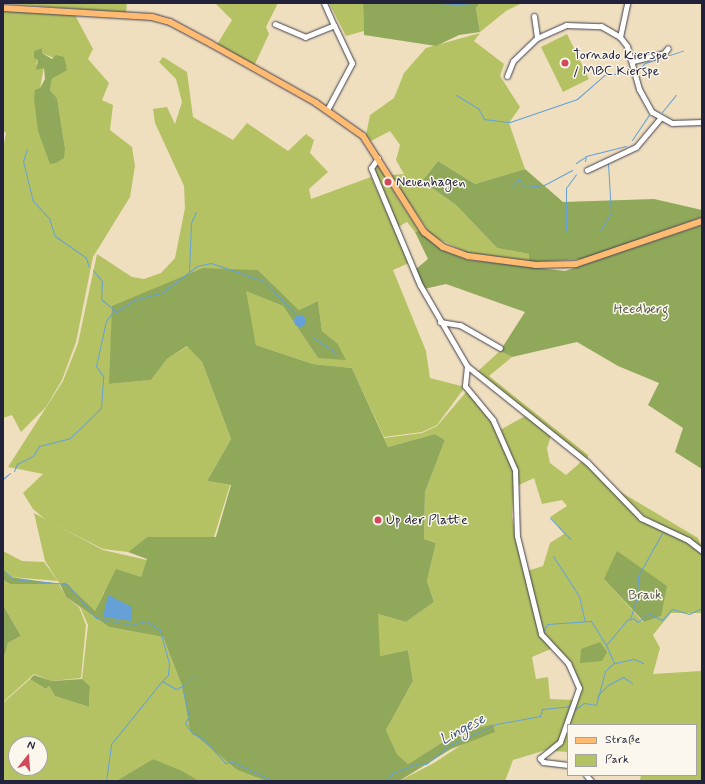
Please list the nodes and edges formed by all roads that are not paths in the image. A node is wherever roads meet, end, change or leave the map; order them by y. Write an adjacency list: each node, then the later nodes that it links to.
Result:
1 (324, 3): 6 (street)
2 (626, 3): 7 (street)
3 (3, 8): 12 (main road)
4 (534, 16): 8 (street)
5 (275, 24): 6 (street)
6 (334, 25): 12 (street)
7 (620, 37): 8 (street); 10 (street)
8 (536, 38): 11 (street)
9 (668, 48): 10 (street)
10 (634, 61): 13 (street)
11 (507, 76)
12 (327, 110): 15 (main road)
13 (660, 118): 14 (street); 16 (street)
14 (702, 122)
15 (378, 158): 17 (main road); 18 (street)
16 (587, 170)
17 (702, 221)
18 (440, 322): 19 (street); 20 (street)
19 (500, 348)
20 (467, 366): 21 (street); 22 (street)
21 (702, 551)
22 (567, 765)

